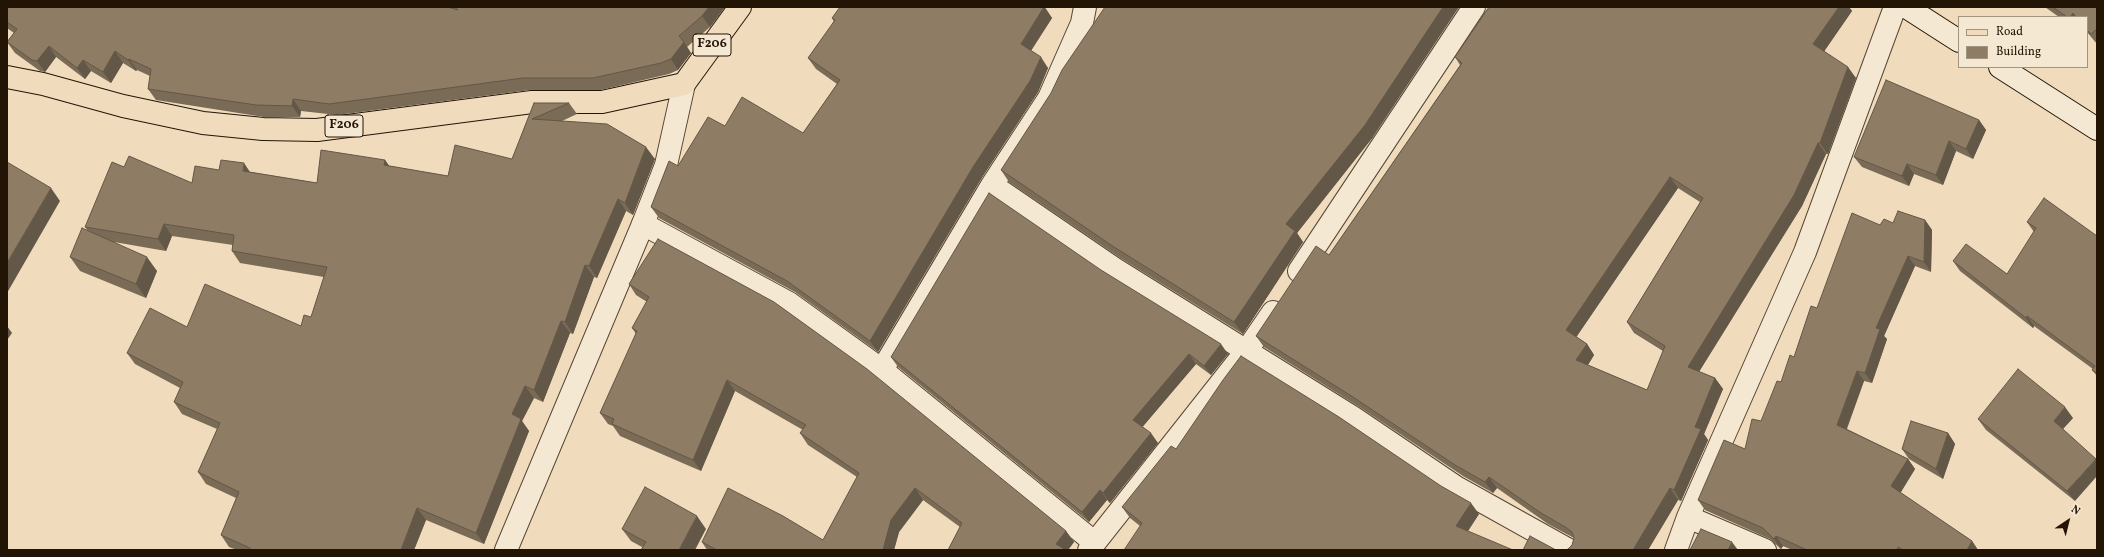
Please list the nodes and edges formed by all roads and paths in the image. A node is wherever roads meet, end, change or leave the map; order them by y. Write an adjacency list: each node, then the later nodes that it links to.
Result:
1 (740, 7): 9 (main road, F206)
2 (1085, 7): 11 (street)
3 (1474, 7): 13 (street)
4 (1895, 7): 15 (street)
5 (1906, 7): 6 (street)
6 (1958, 40)
7 (2002, 68): 10 (street)
8 (7, 78): 9 (main road, F206)
9 (684, 84): 12 (street)
10 (2097, 129)
11 (992, 185): 13 (street); 14 (street)
12 (643, 224): 14 (street); 17 (street)
13 (1247, 350): 16 (street); 18 (street)
14 (882, 370): 16 (street)
15 (1688, 516): 19 (street); 20 (street)
16 (1092, 546)
17 (506, 550)
18 (1569, 550)
19 (1676, 550)
20 (1764, 550)

